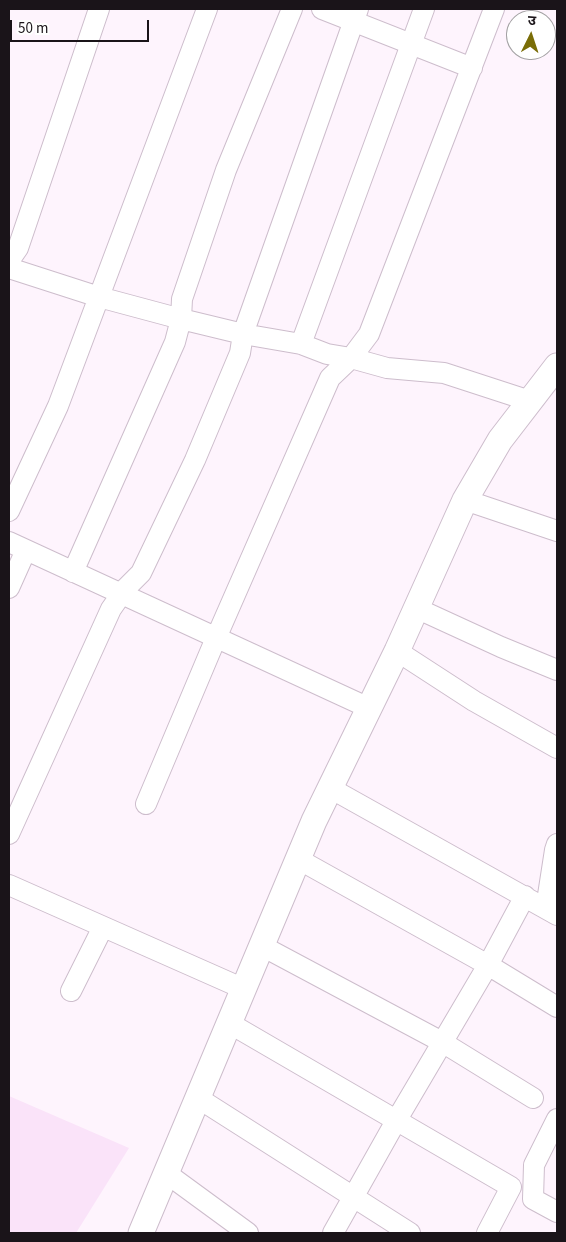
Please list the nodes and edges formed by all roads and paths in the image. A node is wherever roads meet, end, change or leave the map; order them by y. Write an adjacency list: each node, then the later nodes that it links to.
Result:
1 (100, 9): 10 (street)
2 (207, 9): 12 (street)
3 (292, 9): 13 (street)
4 (322, 9): 7 (street)
5 (424, 9): 8 (street)
6 (494, 9): 9 (street)
7 (356, 15): 8 (street); 14 (street)
8 (410, 43): 9 (street); 15 (street)
9 (472, 68): 16 (street)
10 (9, 261)
11 (9, 268): 12 (street)
12 (99, 297): 13 (street); 20 (street)
13 (181, 319): 14 (street); 23 (street)
14 (243, 334): 15 (street); 25 (street)
15 (301, 344): 16 (street)
16 (351, 358): 18 (street); 27 (street)
17 (556, 370): 18 (main road)
18 (530, 401): 19 (main road)
19 (465, 500): 21 (street); 26 (main road)
20 (9, 511)
21 (557, 531)
22 (17, 546): 23 (street); 24 (street)
23 (74, 572): 25 (street)
24 (9, 588)
25 (122, 594): 27 (street); 34 (street)
26 (416, 608): 28 (main road); 29 (street)
27 (216, 638): 30 (street); 33 (street)
28 (397, 651): 30 (main road); 31 (street)
29 (557, 670)
30 (369, 708): 32 (main road)
31 (557, 748)
32 (330, 788): 36 (main road); 38 (street)
33 (146, 804)
34 (9, 834)
35 (557, 844): 39 (street)
36 (298, 859): 41 (main road); 42 (street)
37 (9, 885): 40 (street)
38 (524, 896): 39 (street); 42 (street)
39 (552, 912)
40 (103, 926): 43 (street); 44 (street)
41 (262, 946): 43 (main road); 47 (street)
42 (488, 965): 45 (street); 47 (street)
43 (244, 989): 46 (main road)
44 (71, 991)
45 (557, 1007)
46 (229, 1023): 48 (main road); 51 (street)
47 (442, 1042): 49 (street); 51 (street)
48 (198, 1098): 52 (main road); 53 (street)
49 (533, 1098)
50 (557, 1119): 54 (street)
51 (396, 1121): 53 (street); 59 (street)
52 (166, 1173): 55 (main road); 56 (street)
53 (353, 1198): 57 (street); 58 (street)
54 (557, 1212)
55 (141, 1233)
56 (248, 1233)
57 (333, 1233)
58 (410, 1233)
59 (487, 1233)

